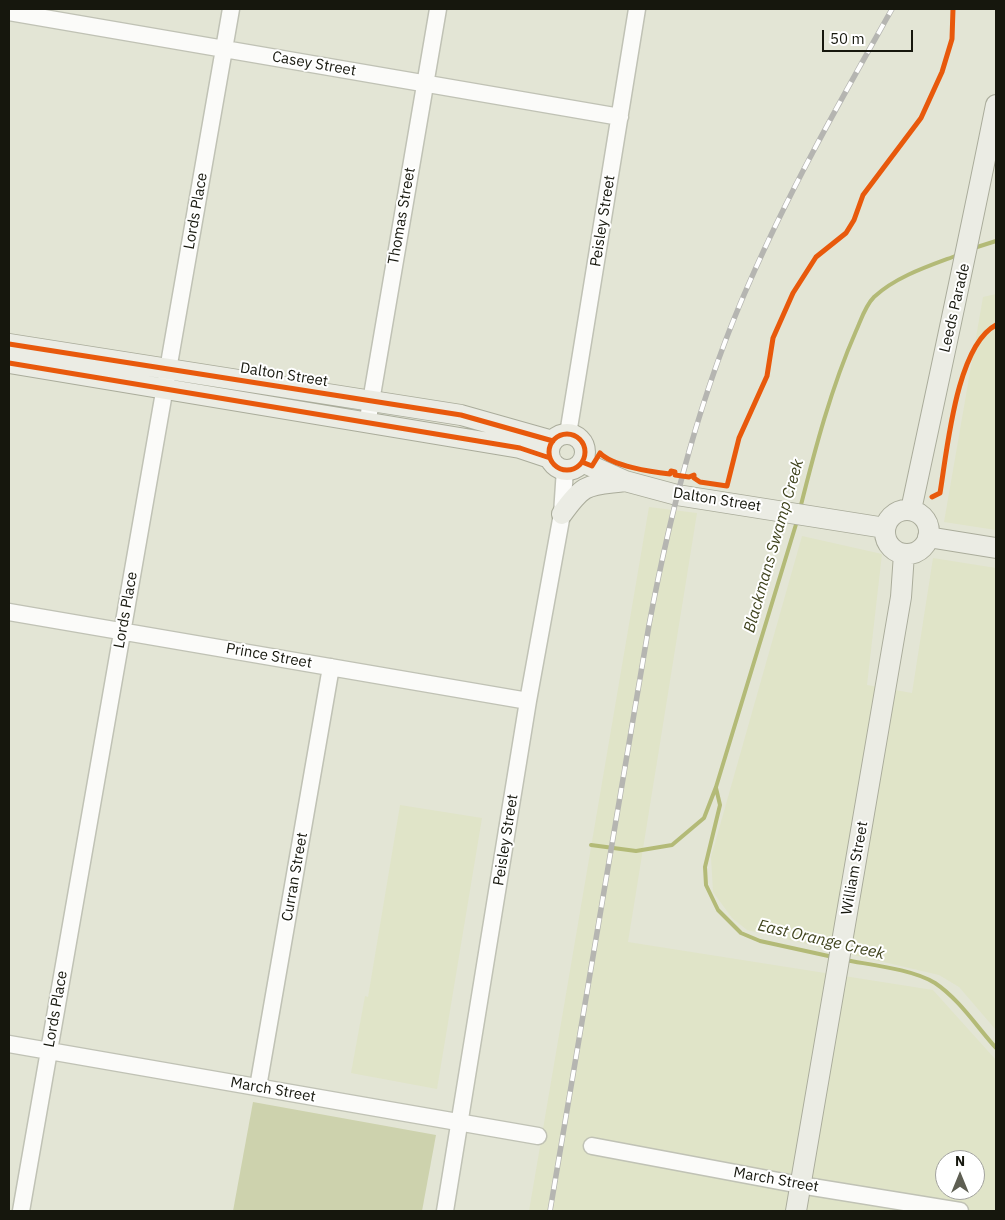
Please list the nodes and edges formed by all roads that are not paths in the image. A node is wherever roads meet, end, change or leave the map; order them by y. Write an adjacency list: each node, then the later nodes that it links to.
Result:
1 (231, 9): 5 (street, Lords Place)
2 (438, 9): 6 (street, Thomas Street)
3 (637, 9): 8 (street, Peisley Street)
4 (9, 12): 5 (street, Casey Street)
5 (224, 49): 6 (street, Casey Street); 11 (street, Lords Place)
6 (425, 83): 8 (street, Casey Street); 13 (street, Thomas Street)
7 (996, 104): 17 (main road, Leeds Parade)
8 (620, 117): 15 (street, Peisley Street)
9 (9, 344): 11 (main road, Dalton Street)
10 (9, 363): 12 (main road, Dalton Street)
11 (168, 370): 12 (street, Lords Place); 13 (main road, Dalton Street)
12 (165, 389): 14 (main road, Dalton Street); 24 (street, Lords Place)
13 (371, 401): 14 (street, Thomas Street); 15 (main road, Dalton Street)
14 (367, 423): 15 (main road, Dalton Street)
15 (564, 453): 16 (main road, Dalton Street); 18 (street, Peisley Street)
16 (625, 481): 18 (main road); 19 (main road, Dalton Street)
17 (911, 510): 19 (main road); 20 (main road)
18 (562, 514): 26 (street, Peisley Street)
19 (885, 528): 22 (main road)
20 (928, 537): 21 (main road); 22 (main road)
21 (996, 548)
22 (904, 554): 33 (main road, William Street)
23 (9, 612): 24 (street, Prince Street)
24 (122, 631): 25 (street, Prince Street); 28 (street, Lords Place)
25 (331, 667): 26 (street, Prince Street); 29 (street, Curran Street)
26 (528, 701): 30 (street, Peisley Street)
27 (9, 1044): 28 (street, March Street)
28 (49, 1051): 29 (street, March Street); 34 (street, Lords Place)
29 (258, 1087): 30 (street, March Street)
30 (460, 1122): 31 (street, March Street); 35 (street, Peisley Street)
31 (538, 1136)
32 (592, 1146): 33 (street, March Street)
33 (800, 1185): 36 (main road, William Street); 37 (street, March Street)
34 (21, 1211)
35 (445, 1211)
36 (796, 1211)
37 (960, 1211)

